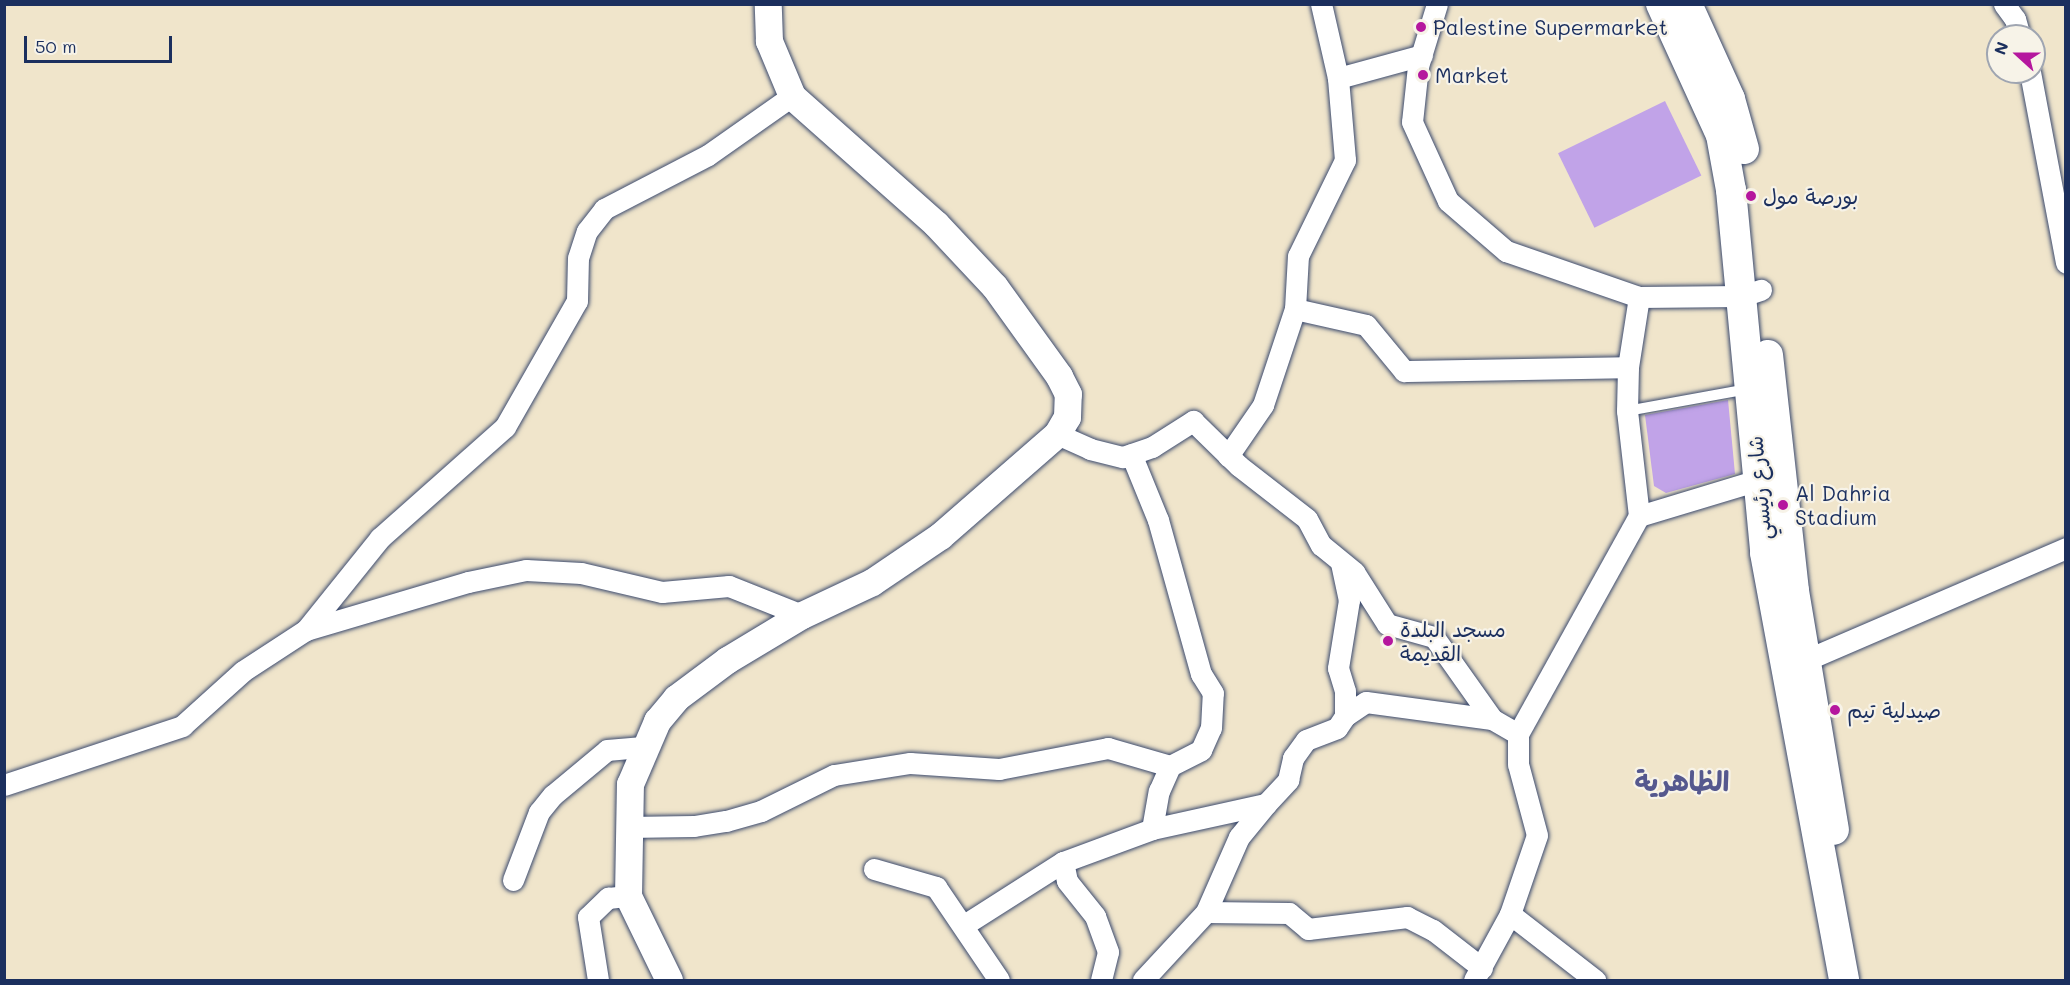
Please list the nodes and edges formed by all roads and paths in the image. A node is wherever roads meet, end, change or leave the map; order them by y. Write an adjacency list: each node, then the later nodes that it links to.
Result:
1 (768, 4): 11 (street)
2 (1321, 4): 9 (street)
3 (1437, 4): 8 (street)
4 (1661, 4): 13 (main road, شارع رئيسي)
5 (1687, 4): 13 (main road, شارع رئيسي)
6 (2004, 4): 7 (street)
7 (2016, 24)
8 (1422, 54): 9 (street); 14 (street)
9 (1338, 78): 15 (street)
10 (2032, 84): 12 (street)
11 (792, 96): 19 (street); 27 (street)
12 (2066, 263)
13 (1751, 293): 14 (street); 17 (main road, شارع رئيسي); 28 (main road, شارع رئيسي)
14 (1640, 297): 16 (street)
15 (1295, 309): 16 (street); 21 (street)
16 (1628, 367): 18 (street)
17 (1750, 389): 18 (lane); 22 (main road, شارع رئيسي)
18 (1627, 411): 23 (street)
19 (1057, 435): 20 (street); 26 (street)
20 (1131, 454): 21 (street); 33 (street)
21 (1228, 456): 25 (street)
22 (1758, 480): 23 (street); 28 (main road, شارع رئيسي)
23 (1639, 516): 31 (street)
24 (2066, 548): 28 (street)
25 (1341, 561): 29 (street); 30 (street)
26 (802, 615): 27 (street); 32 (street)
27 (306, 630): 34 (street)
28 (1794, 655): 52 (main road, شارع رئيسي); 53 (main road, شارع رئيسي)
29 (1344, 716): 30 (street); 35 (street)
30 (1492, 719): 31 (street)
31 (1518, 734): 43 (street)
32 (643, 747): 36 (street); 40 (street)
33 (1170, 766): 36 (street); 37 (street)
34 (4, 785)
35 (1266, 804): 37 (street); 42 (street)
36 (627, 827): 41 (street)
37 (1152, 829): 38 (street)
38 (1063, 862): 44 (street); 50 (street)
39 (874, 869): 44 (street)
40 (513, 880)
41 (628, 896): 47 (street); 48 (street)
42 (1206, 912): 45 (street); 46 (street)
43 (1510, 914): 45 (street); 51 (street)
44 (964, 925): 49 (street)
45 (1478, 974)
46 (1151, 977)
47 (598, 981)
48 (669, 981)
49 (999, 981)
50 (1101, 981)
51 (1595, 981)
52 (1844, 981)
53 (1861, 981)

